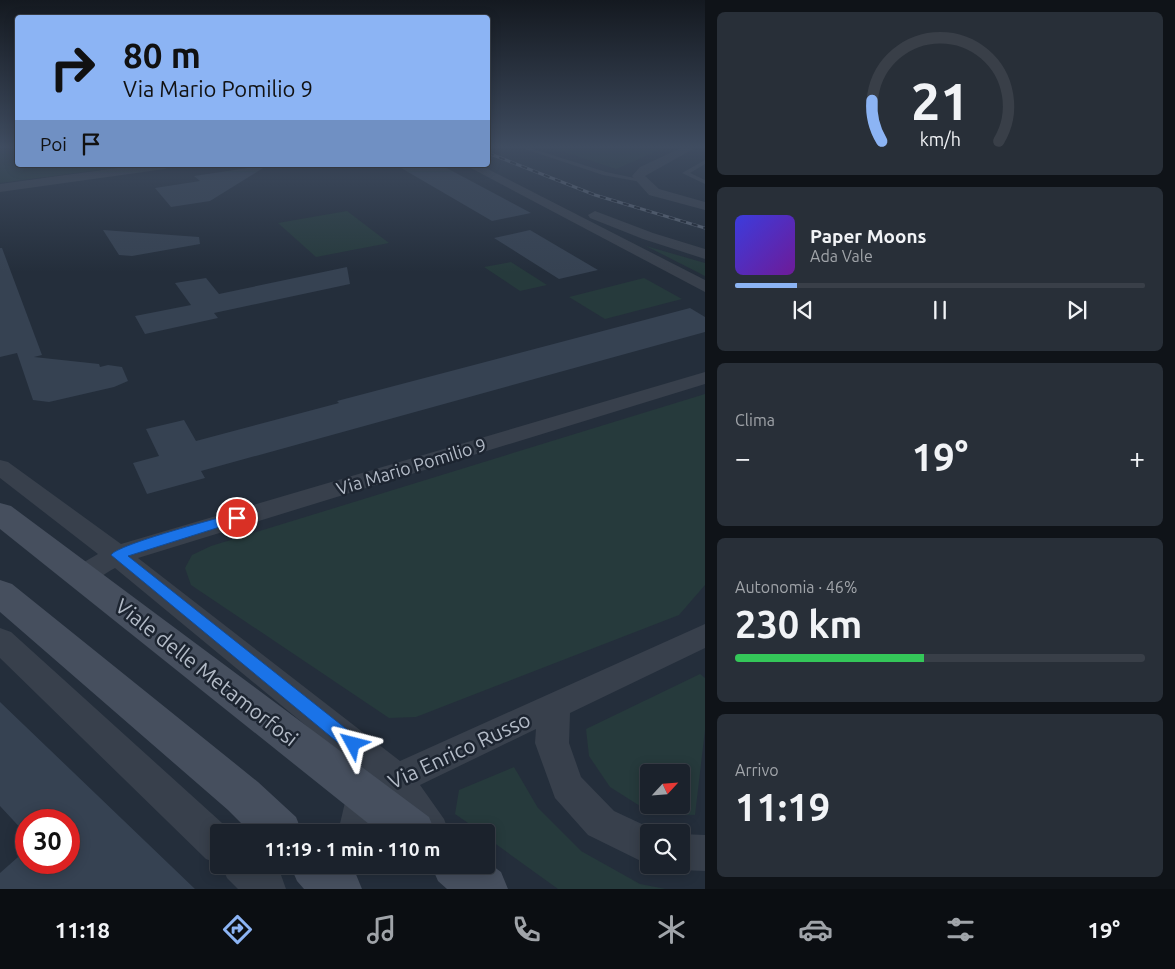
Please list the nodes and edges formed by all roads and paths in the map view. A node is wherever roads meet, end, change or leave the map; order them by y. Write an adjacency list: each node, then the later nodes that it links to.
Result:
1 (522, 189): 6 (street)
2 (651, 189): 5 (street)
3 (669, 189): 4 (street)
4 (705, 200)
5 (705, 206)
6 (584, 217): 7 (street); 8 (street); 9 (street)
7 (705, 244)
8 (705, 254)
9 (705, 287)
10 (705, 378): 13 (street, Via Mario Pomilio 9)
11 (0, 467): 13 (street, Viale delle Metamorfosi)
12 (0, 513): 14 (street, Viale delle Metamorfosi)
13 (118, 555): 14 (street, Via Mario Pomilio 9); 19 (street, Viale delle Metamorfosi)
14 (82, 576): 19 (street, Viale delle Metamorfosi)
15 (3, 600): 20 (street)
16 (705, 635): 18 (street, Via Enrico Russo)
17 (0, 640): 23 (street)
18 (554, 707): 19 (street, Via Enrico Russo); 24 (street, Via Enrico Russo)
19 (373, 802): 21 (street, Viale delle Metamorfosi); 22 (street, Viale delle Metamorfosi)
20 (272, 824)
21 (403, 824)
22 (416, 824)
23 (210, 838)
24 (640, 843)
25 (690, 852): 26 (street)
26 (705, 852)
27 (250, 874): 31 (street)
28 (322, 874): 32 (street)
29 (347, 874): 33 (street)
30 (465, 874): 34 (street)
31 (267, 889)
32 (338, 889)
33 (343, 889)
34 (484, 889)

